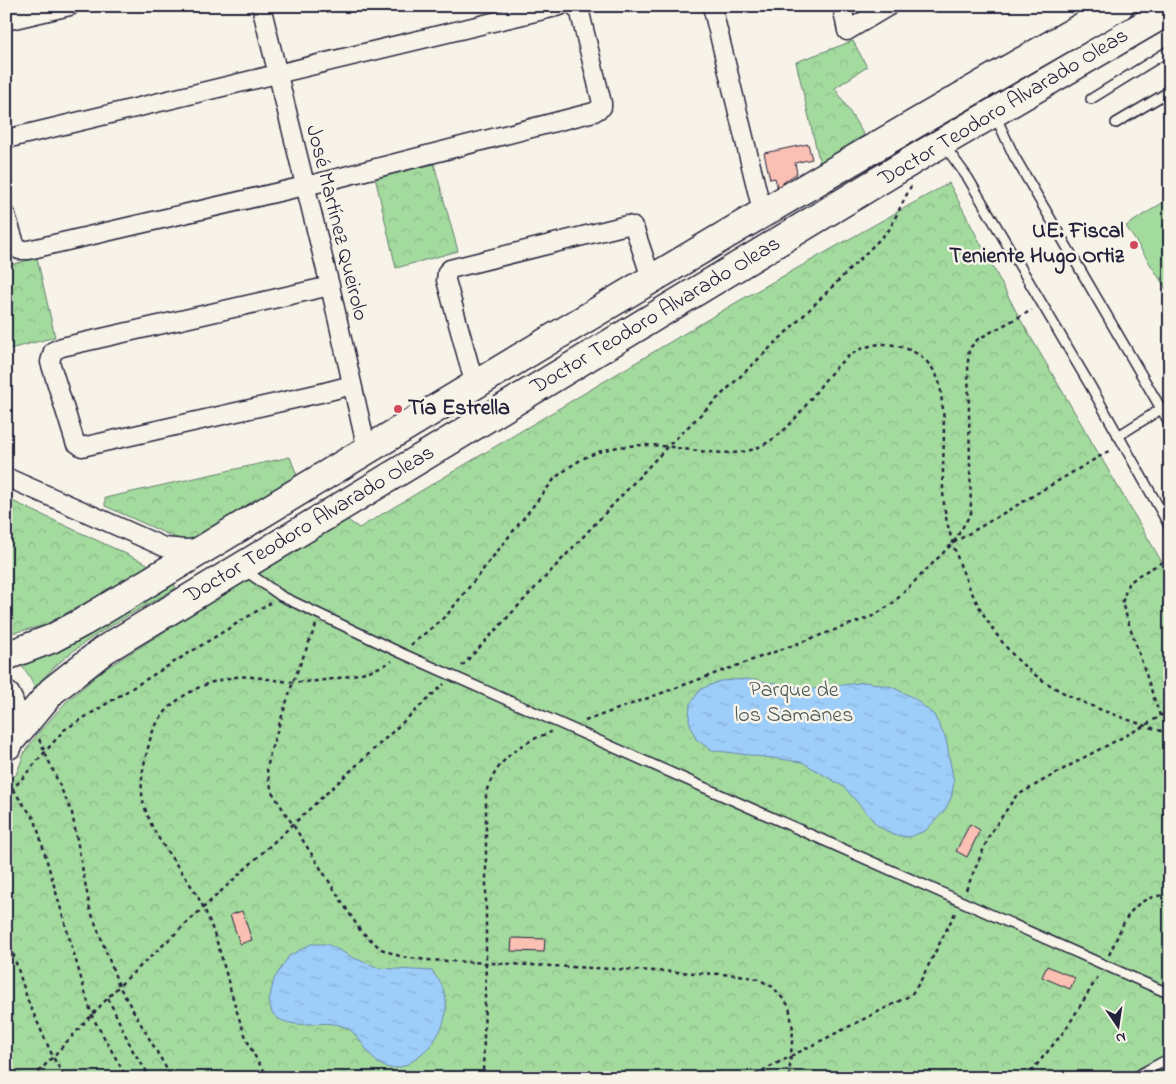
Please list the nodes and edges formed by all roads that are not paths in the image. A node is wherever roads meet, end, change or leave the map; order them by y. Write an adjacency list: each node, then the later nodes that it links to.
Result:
1 (70, 6): 10 (street)
2 (261, 6): 12 (street, José Martínez Queirolo)
3 (560, 6): 12 (street)
4 (575, 6): 19 (street)
5 (712, 6): 21 (street)
6 (842, 6): 7 (street)
7 (889, 6)
8 (1119, 6): 21 (main road, Doctor Teodoro Alvarado Oleas)
9 (1170, 10): 15 (main road, Doctor Teodoro Alvarado Oleas)
10 (6, 21)
11 (1170, 50): 14 (lane)
12 (277, 75): 17 (street); 19 (street, José Martínez Queirolo)
13 (1170, 91): 16 (lane)
14 (1091, 99)
15 (994, 113): 18 (main road, Doctor Teodoro Alvarado Oleas); 26 (lane)
16 (1116, 123)
17 (6, 139)
18 (935, 147): 28 (lane); 33 (main road, Doctor Teodoro Alvarado Oleas)
19 (304, 186): 20 (street); 23 (street, José Martínez Queirolo)
20 (6, 215)
21 (763, 215): 22 (main road, Doctor Teodoro Alvarado Oleas)
22 (652, 281): 25 (main road, Doctor Teodoro Alvarado Oleas); 25 (street)
23 (330, 286): 24 (street, José Martínez Queirolo); 24 (street)
24 (352, 385): 29 (street, José Martínez Queirolo)
25 (475, 386): 29 (main road, Doctor Teodoro Alvarado Oleas)
26 (1161, 409): 27 (lane); 28 (lane)
27 (1170, 424)
28 (1120, 439): 31 (lane)
29 (367, 450): 32 (main road, Doctor Teodoro Alvarado Oleas)
30 (6, 477): 32 (street)
31 (1170, 527)
32 (209, 546): 34 (main road, Doctor Teodoro Alvarado Oleas)
33 (240, 567): 36 (main road, Doctor Teodoro Alvarado Oleas); 37 (lane)
34 (8, 655)
35 (6, 696): 36 (main road)
36 (8, 745)
37 (1170, 994)
38 (1170, 1058): 39 (lane)
39 (1133, 1078)

